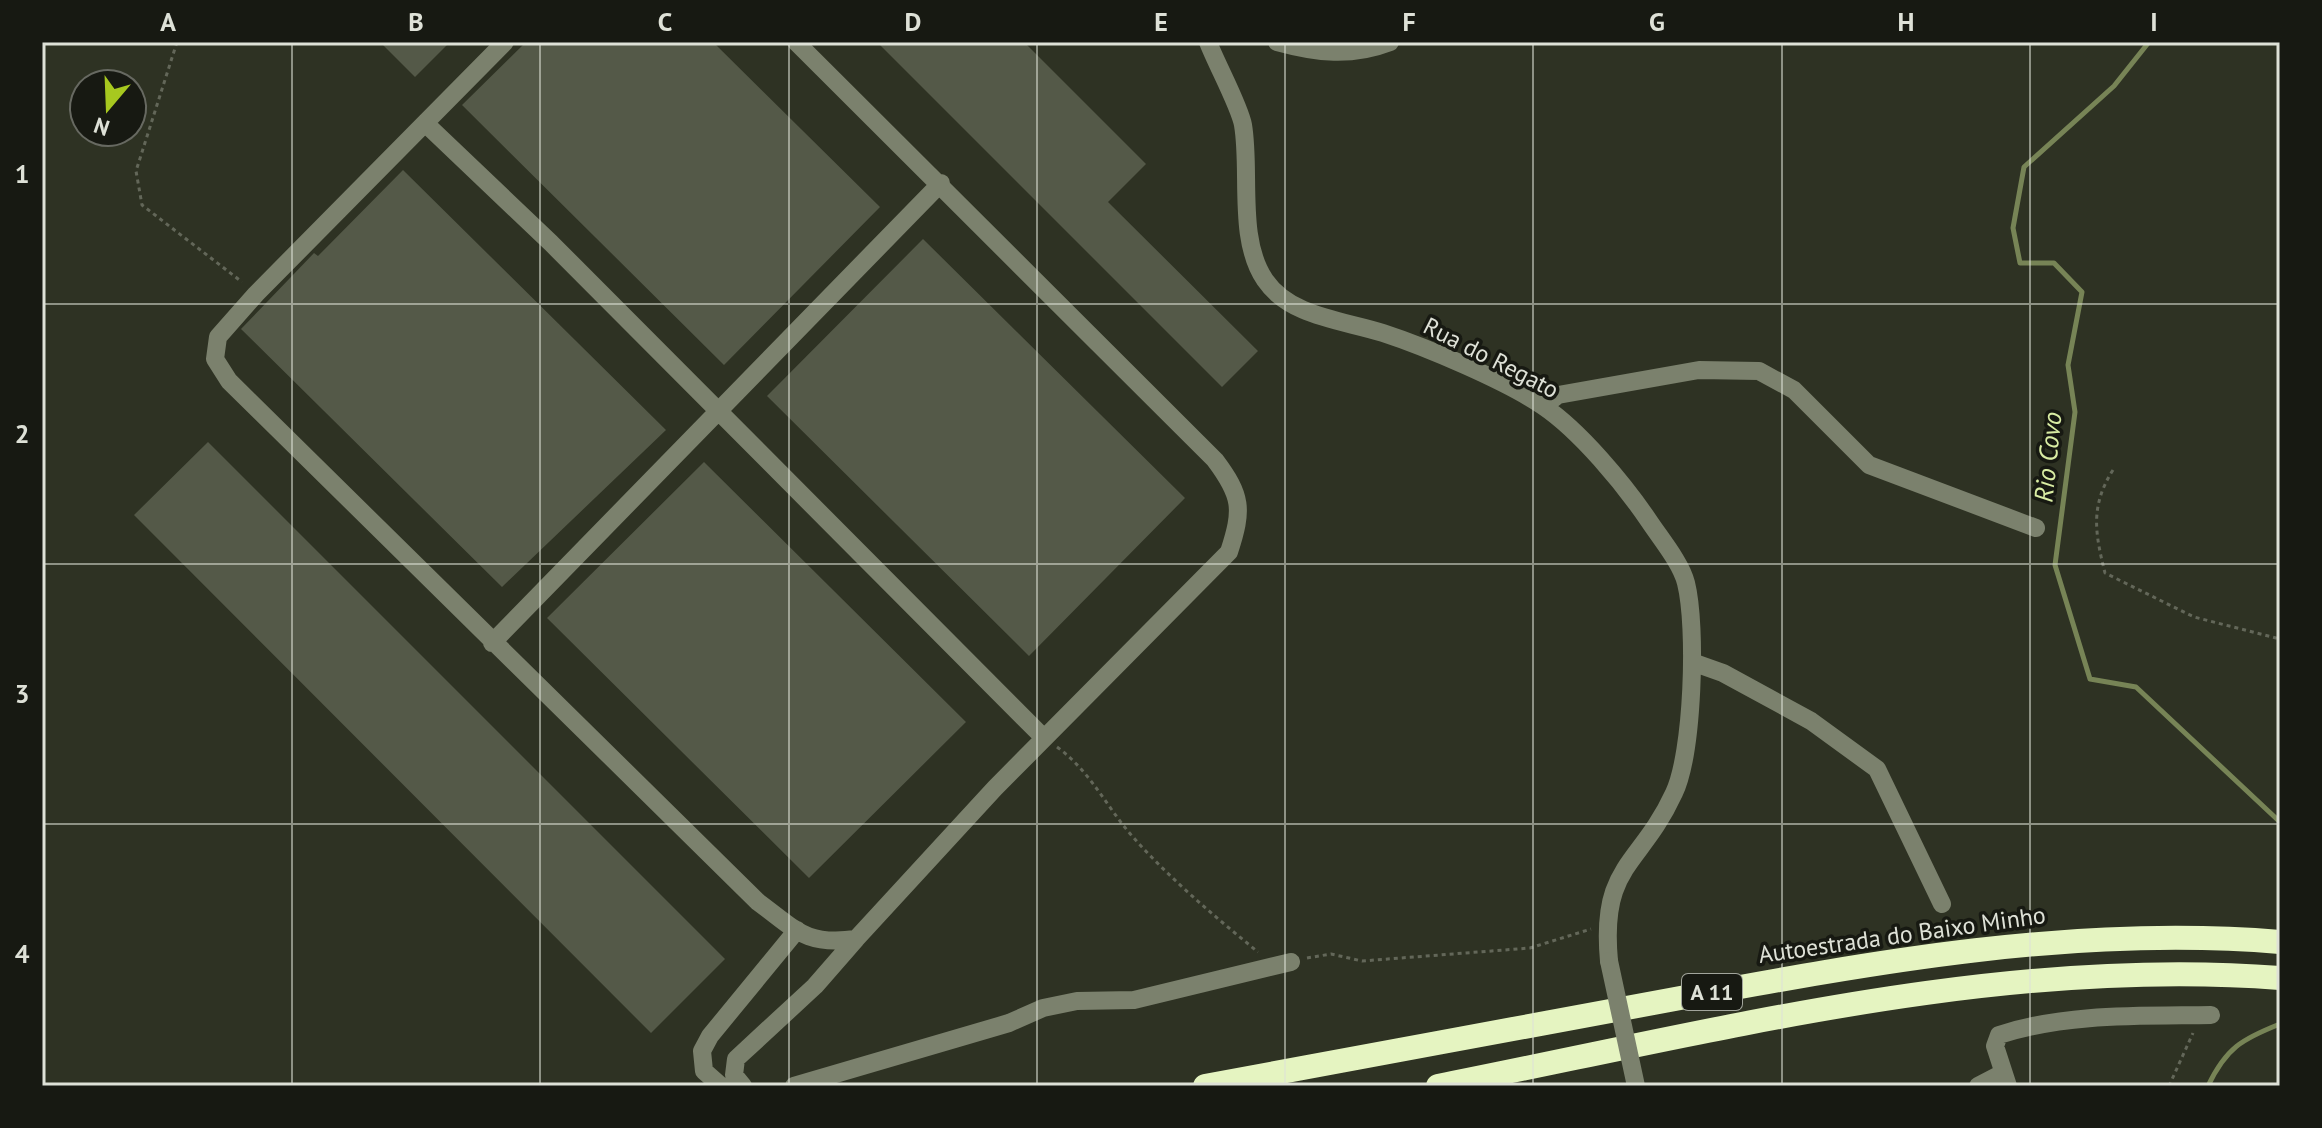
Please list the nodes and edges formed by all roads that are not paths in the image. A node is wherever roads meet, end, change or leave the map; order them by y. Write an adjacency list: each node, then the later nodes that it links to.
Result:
1 (505, 42): 6 (street)
2 (796, 42): 7 (street)
3 (1208, 42): 8 (street, Rua do Regato)
4 (1277, 42): 5 (street)
5 (1390, 42)
6 (426, 124): 9 (street); 11 (street)
7 (941, 183): 9 (street); 13 (street)
8 (1544, 406): 10 (street); 12 (street, Rua do Regato)
9 (721, 412): 11 (street); 13 (street)
10 (2036, 528)
11 (492, 643): 15 (street)
12 (1692, 662): 14 (street); 27 (street, Rua do Regato, bridge)
13 (1044, 738): 16 (street)
14 (1942, 904)
15 (797, 930): 16 (street); 22 (street)
16 (856, 939): 23 (street)
17 (2280, 942): 25 (highway, Autoestrada do Baixo Minho / A 11)
18 (1291, 962): 24 (street)
19 (2280, 978): 26 (highway, A 11)
20 (2206, 1015): 21 (street)
21 (2006, 1080): 28 (street)
22 (721, 1086)
23 (743, 1086)
24 (794, 1086)
25 (1205, 1086)
26 (1438, 1086)
27 (1636, 1086)
28 (1978, 1086)

